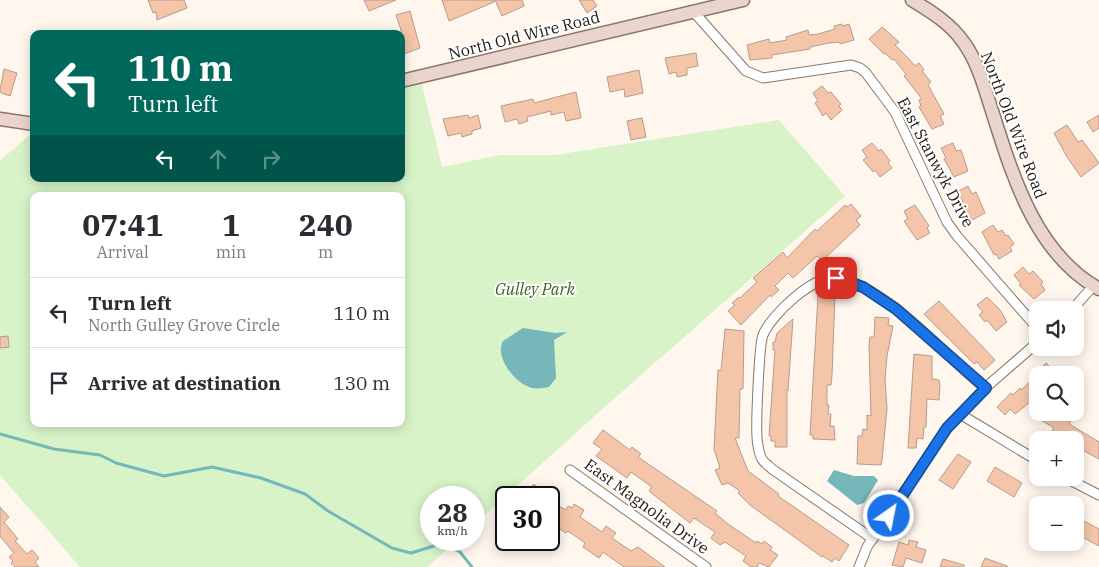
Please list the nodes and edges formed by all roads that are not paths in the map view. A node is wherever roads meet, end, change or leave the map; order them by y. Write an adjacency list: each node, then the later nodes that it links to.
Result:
1 (743, 0): 3 (street, North Old Wire Road)
2 (912, 0): 7 (street, North Old Wire Road)
3 (693, 11): 4 (street, North Old Wire Road); 9 (street, East Stanwyk Drive)
4 (405, 80)
5 (0, 119): 6 (street)
6 (30, 123)
7 (1096, 287): 8 (street)
8 (1081, 301)
9 (1029, 318)
10 (1029, 350): 11 (street)
11 (986, 388): 12 (street); 17 (street)
12 (960, 414): 13 (street); 17 (street)
13 (1029, 456)
14 (570, 470): 18 (street, East Magnolia Drive)
15 (1082, 486): 16 (street)
16 (1099, 495)
17 (873, 539): 19 (street)
18 (706, 567)
19 (859, 567)

